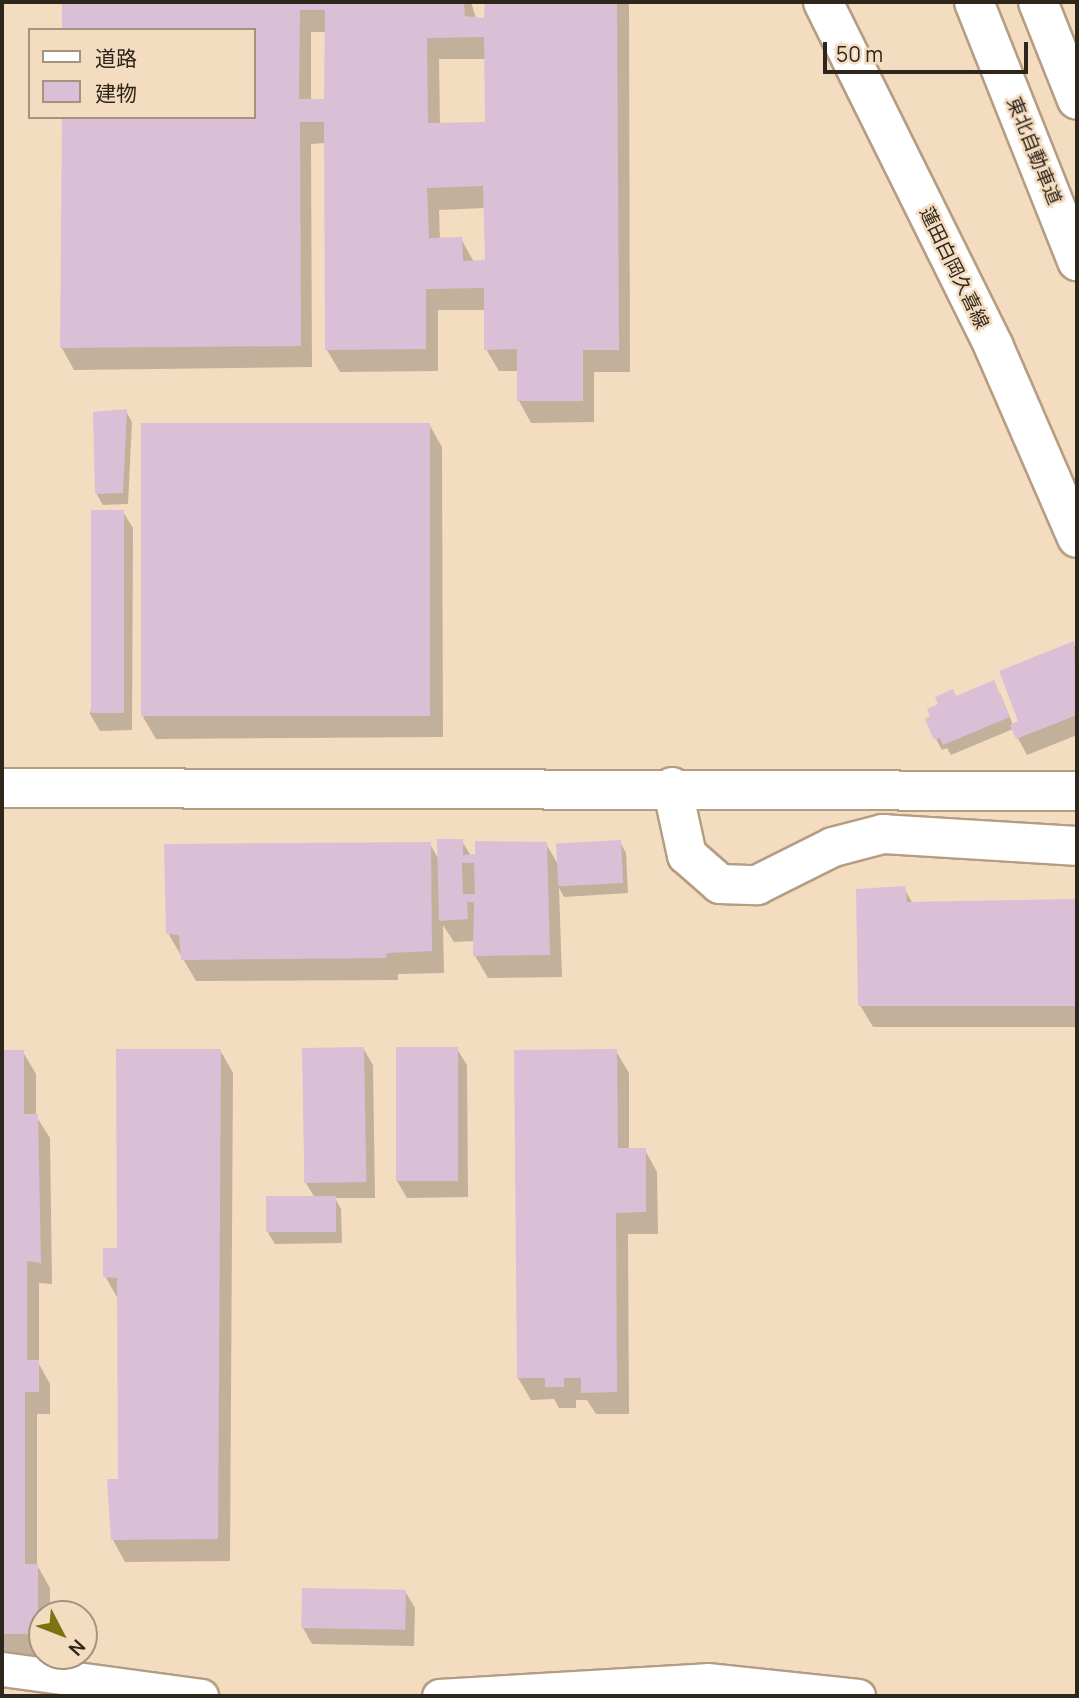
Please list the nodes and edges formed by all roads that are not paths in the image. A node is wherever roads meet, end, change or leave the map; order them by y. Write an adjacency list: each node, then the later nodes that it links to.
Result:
1 (823, 2): 6 (main road, 蓮田白岡久喜線)
2 (974, 2): 5 (main road, 東北自動車道)
3 (1038, 2): 4 (main road)
4 (1077, 100)
5 (1077, 261)
6 (1077, 538)
7 (672, 787): 8 (main road); 9 (main road); 10 (main road)
8 (2, 788)
9 (1077, 791)
10 (1077, 846)
11 (2, 1669): 12 (street)
12 (201, 1696)
13 (439, 1696): 14 (street)
14 (858, 1696)

